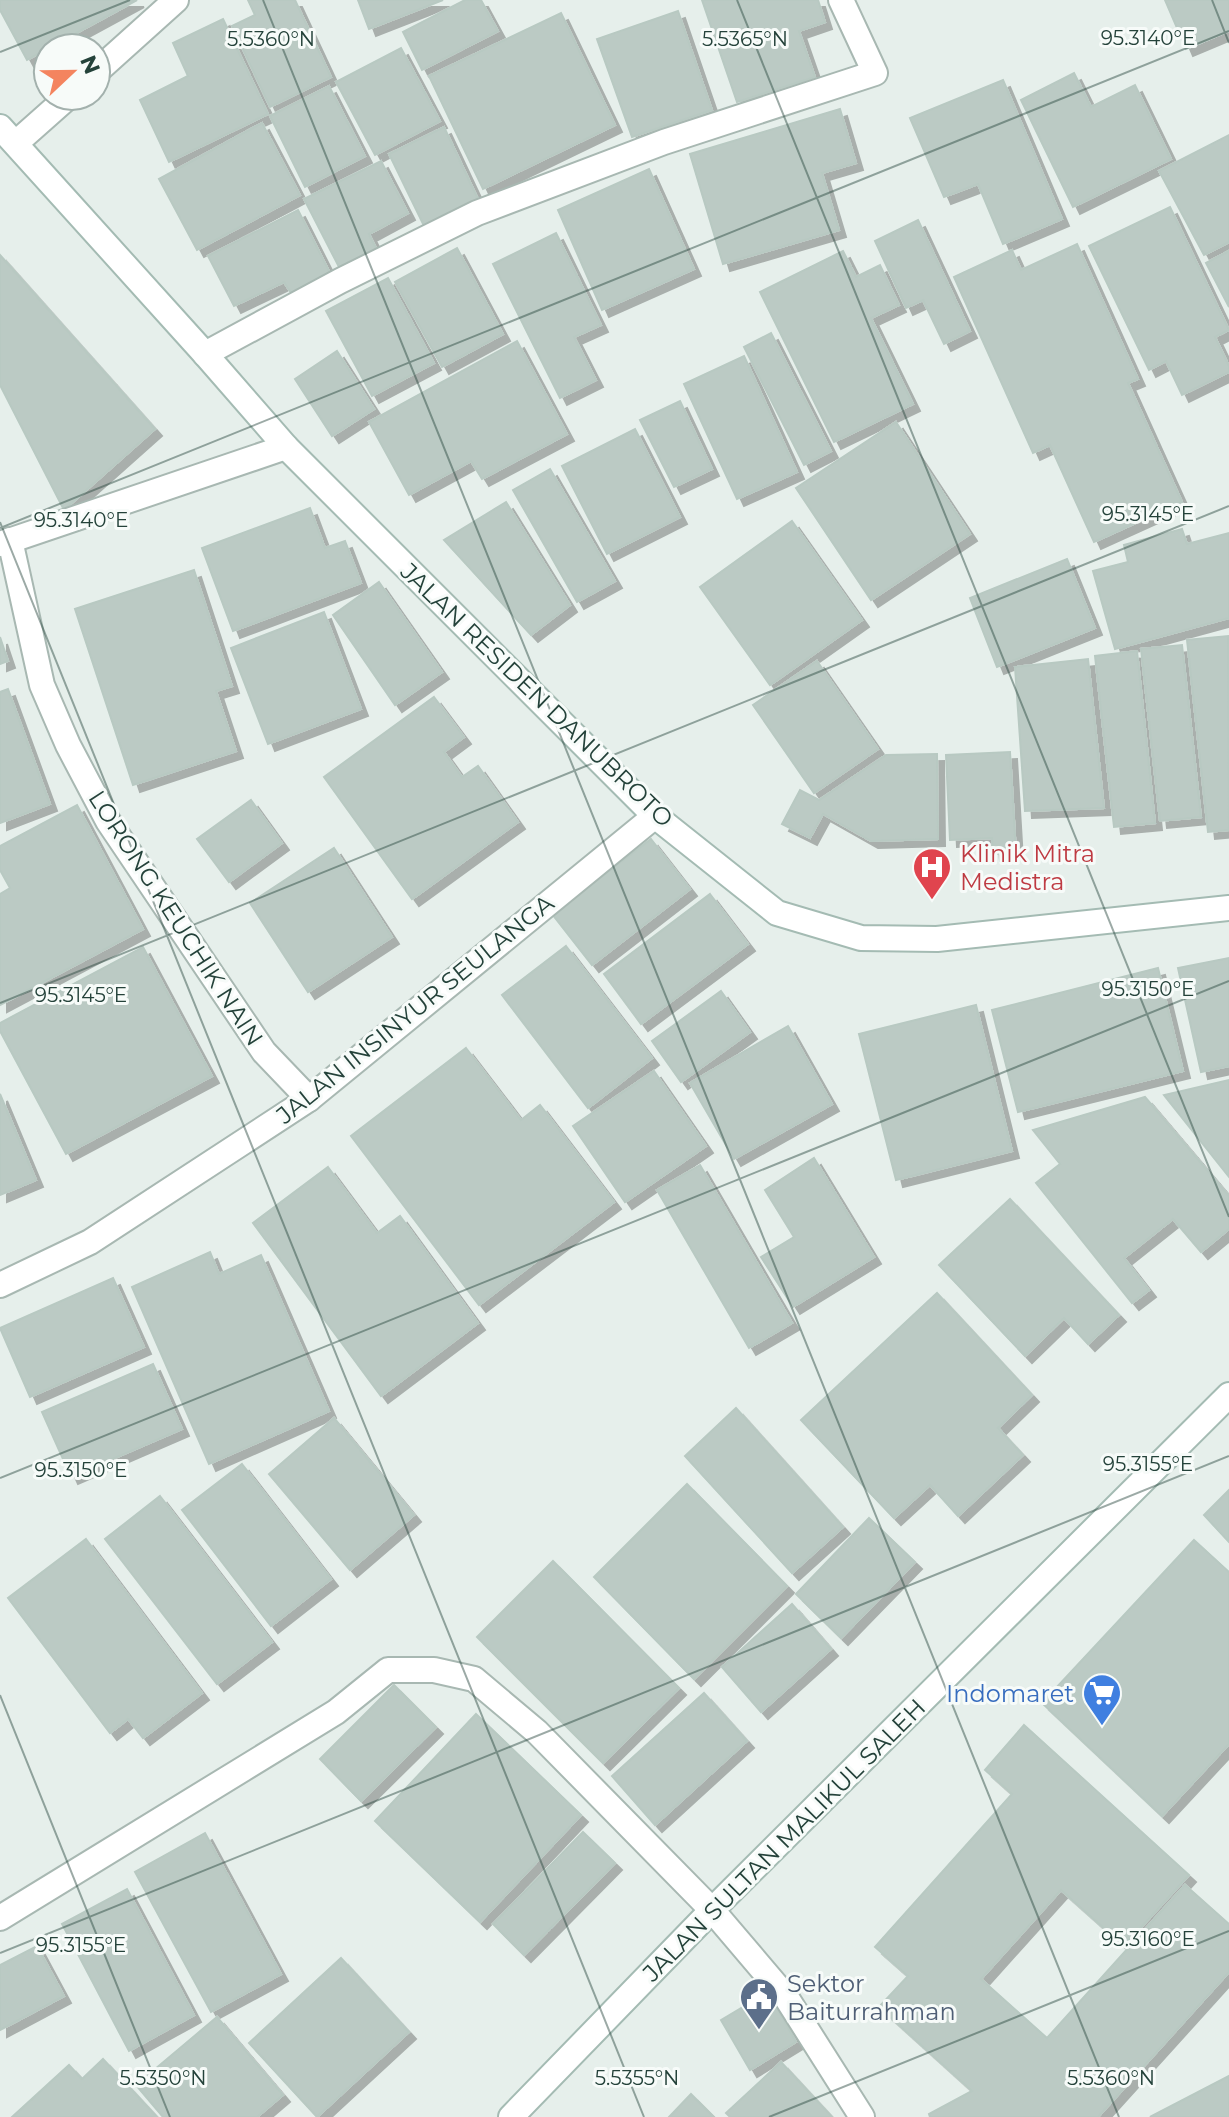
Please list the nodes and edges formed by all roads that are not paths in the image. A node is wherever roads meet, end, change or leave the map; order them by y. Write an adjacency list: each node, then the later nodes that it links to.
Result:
1 (176, 0): 3 (street)
2 (841, 0): 6 (street)
3 (112, 58)
4 (44, 112): 5 (street)
5 (8, 135): 6 (street, JALAN RESIDEN DANUBROTO)
6 (205, 354): 7 (street, JALAN RESIDEN DANUBROTO)
7 (286, 447): 8 (street); 9 (street, JALAN RESIDEN DANUBROTO)
8 (5, 542): 11 (street, LORONG KEUCHIK NAIN)
9 (655, 816): 10 (street, JALAN RESIDEN DANUBROTO); 11 (street, JALAN INSINYUR SEULANGA)
10 (1229, 908)
11 (309, 1099): 12 (street, JALAN INSINYUR SEULANGA)
12 (0, 1285)
13 (1229, 1395): 14 (street, JALAN SULTAN MALIKUL SALEH)
14 (712, 1910): 15 (street); 16 (street, JALAN SULTAN MALIKUL SALEH); 17 (street)
15 (0, 1918)
16 (511, 2117)
17 (862, 2117)

